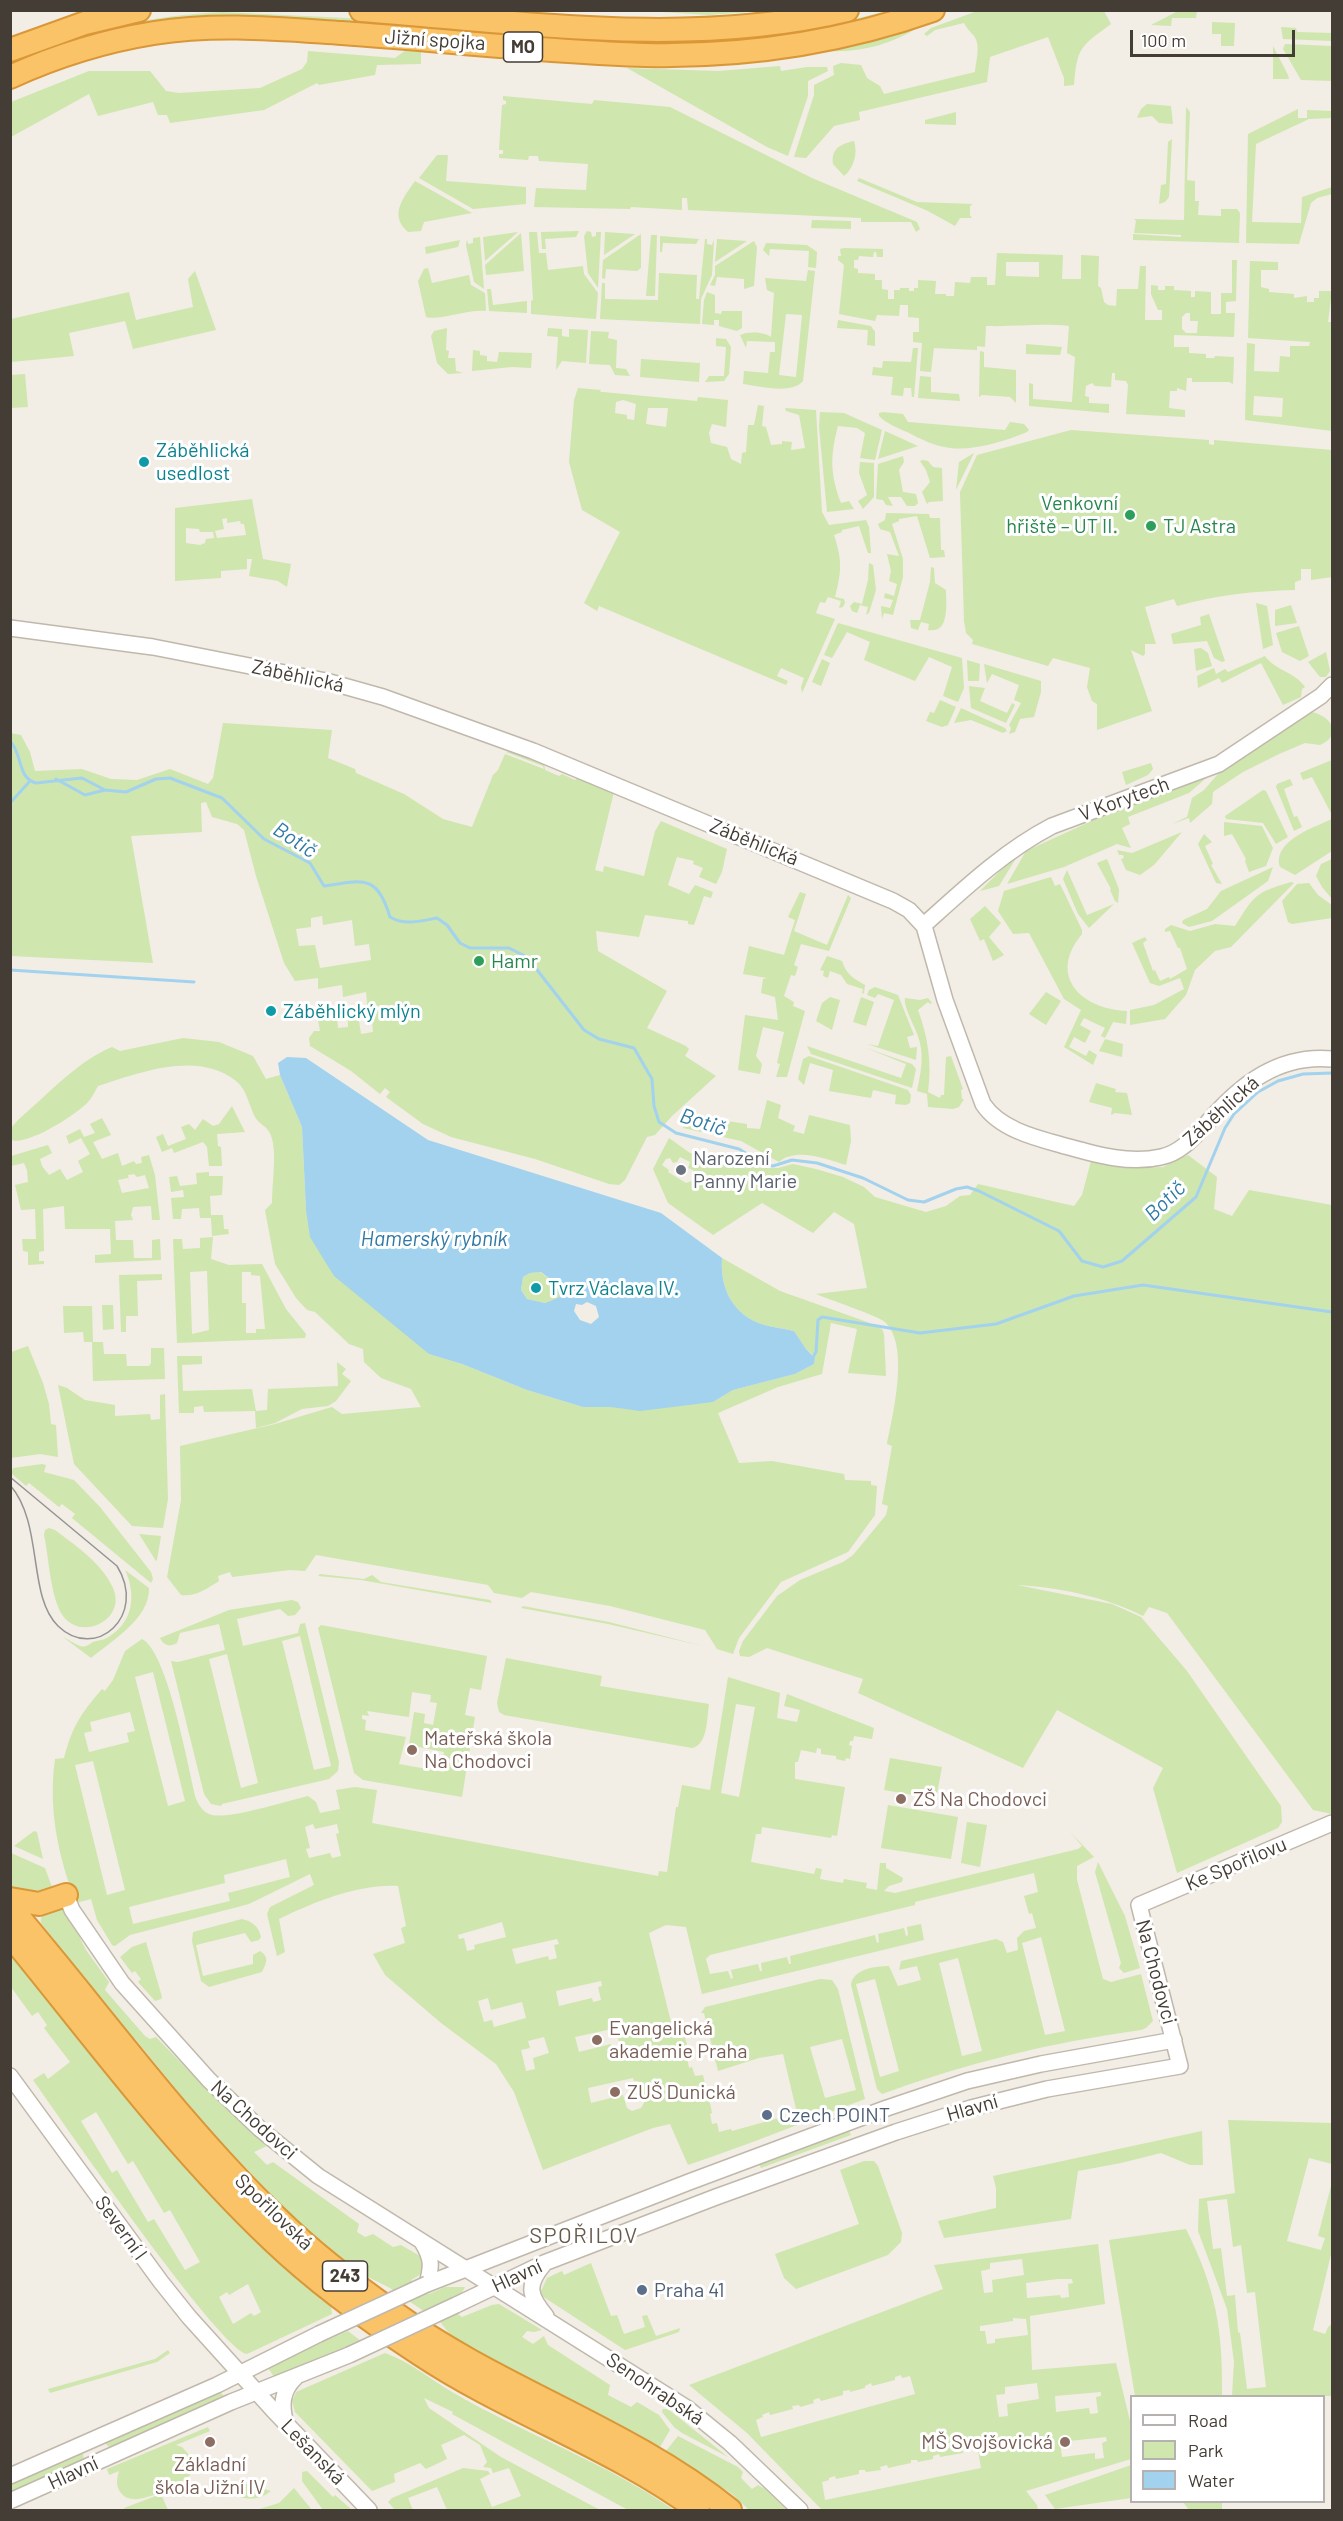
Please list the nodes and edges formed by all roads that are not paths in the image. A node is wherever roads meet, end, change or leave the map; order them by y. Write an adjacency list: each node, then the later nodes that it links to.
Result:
1 (139, 10): 5 (highway)
2 (362, 10): 3 (highway, Jižní spojka / MO)
3 (847, 10)
4 (933, 10): 6 (highway, Jižní spojka / MO)
5 (10, 50)
6 (10, 77)
7 (10, 628): 9 (street, Záběhlická)
8 (1332, 686): 9 (street, V Korytech)
9 (924, 924): 10 (street, Záběhlická)
10 (1332, 1059)
11 (1332, 1823): 14 (street, Ke Spořilovu)
12 (66, 1895): 13 (highway); 20 (street, Na Chodovci)
13 (10, 1899)
14 (1139, 1905): 17 (street, Na Chodovci)
15 (10, 1907): 34 (highway, Spořilovská / 243)
16 (10, 1935): 33 (highway, Spořilovská / 243)
17 (1174, 2040): 18 (street, Na Chodovci); 22 (street, Hlavní)
18 (1180, 2066): 21 (street, Hlavní)
19 (10, 2076): 26 (street, Severní I)
20 (420, 2239): 22 (street, Na Chodovci); 23 (street)
21 (544, 2263): 24 (street, Hlavní); 25 (street)
22 (468, 2269): 23 (street, Hlavní); 24 (street, Na Chodovci)
23 (427, 2284): 26 (street, Hlavní, bridge)
24 (495, 2286): 25 (street, Senohrabská); 27 (street, Hlavní, bridge)
25 (552, 2322): 35 (street, Senohrabská)
26 (239, 2373): 28 (street, Severní I); 30 (street, Hlavní)
27 (296, 2377): 28 (street, Hlavní); 29 (street)
28 (257, 2392): 29 (street, Lešanská); 31 (street, Hlavní)
29 (286, 2424): 32 (street, Lešanská)
30 (10, 2476)
31 (10, 2502)
32 (369, 2511)
33 (698, 2511)
34 (730, 2511)
35 (800, 2511)

